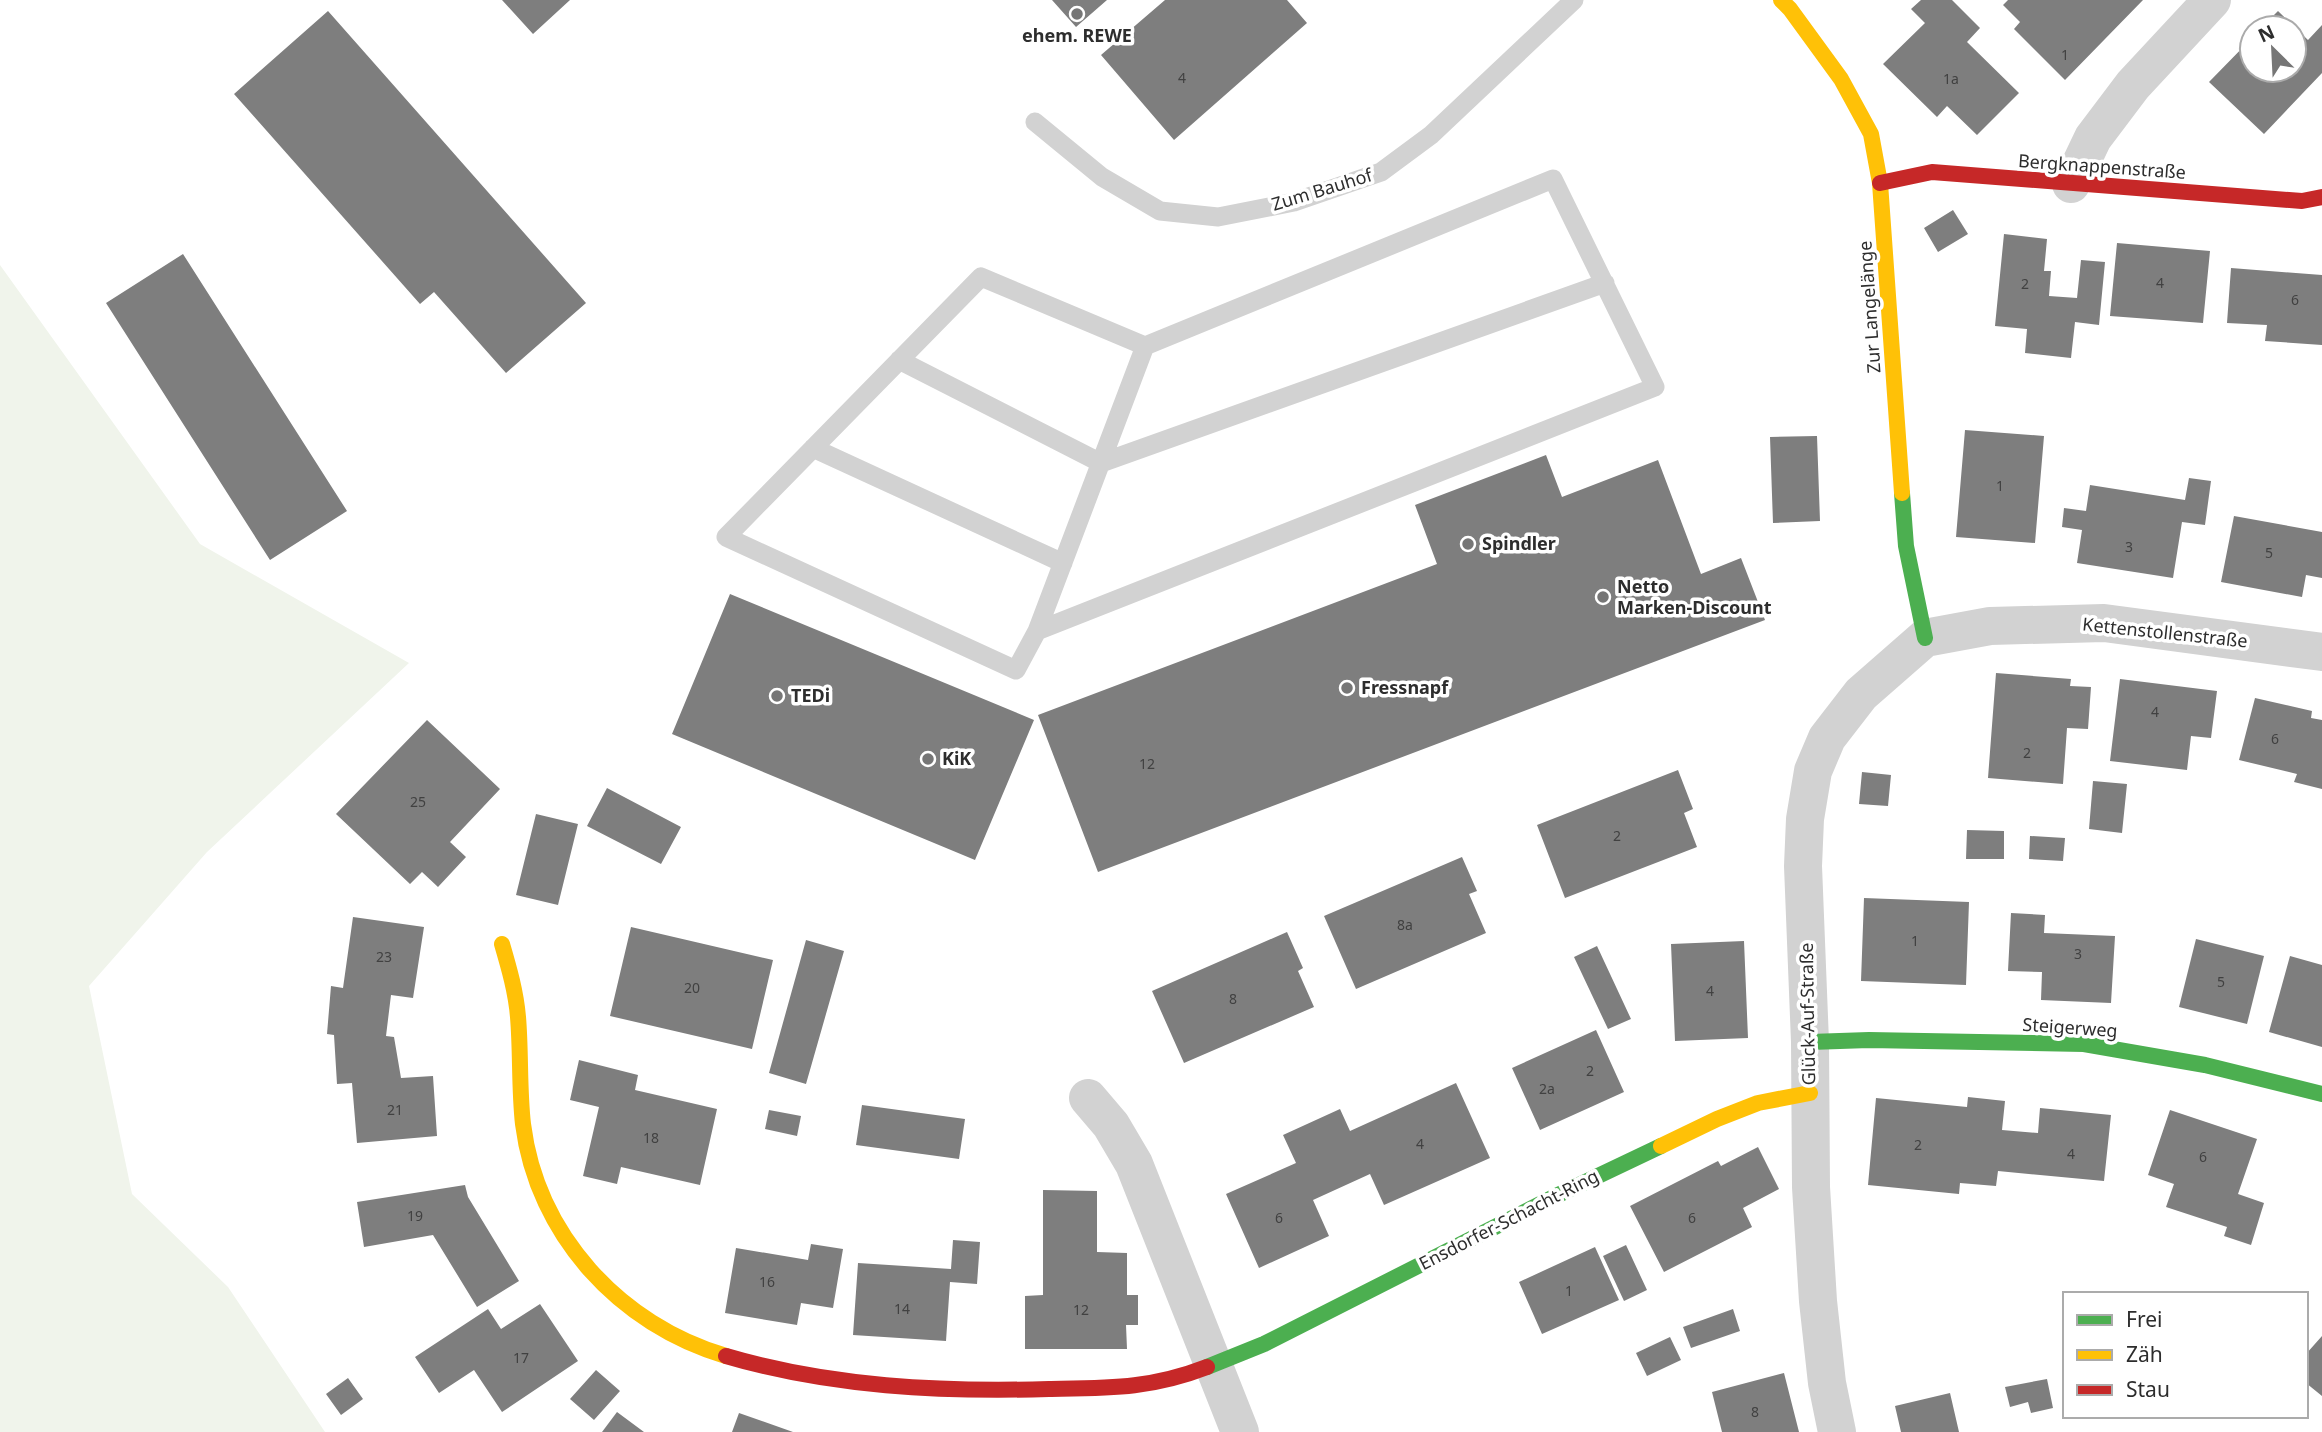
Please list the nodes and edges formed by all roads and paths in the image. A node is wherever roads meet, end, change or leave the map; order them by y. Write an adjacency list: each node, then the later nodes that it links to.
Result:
1 (1574, 0): 4 (lane, Zum Bauhof)
2 (1781, 0): 5 (street, Zur Langelänge)
3 (2212, 0): 6 (street)
4 (1035, 121)
5 (1880, 184): 6 (street, Bergknappenstraße); 15 (street, Zur Langelänge)
6 (2071, 184): 7 (street, Bergknappenstraße)
7 (2322, 197)
8 (1605, 283): 9 (lane); 12 (lane); 14 (lane)
9 (1145, 346): 10 (lane); 12 (lane)
10 (899, 360): 11 (lane); 12 (lane)
11 (813, 448): 13 (lane); 14 (lane)
12 (1101, 463): 13 (lane)
13 (1063, 563): 14 (lane)
14 (1037, 631)
15 (1925, 638): 16 (street, Kettenstollenstraße); 18 (street, Glück-Auf-Straße)
16 (2322, 652)
17 (502, 944): 22 (street, Ensdorfer-Schacht-Ring)
18 (1810, 1042): 19 (street, Glück-Auf-Straße); 20 (street, Steigerweg)
19 (1810, 1093): 22 (street, Ensdorfer-Schacht-Ring); 24 (street, Glück-Auf-Straße)
20 (2322, 1094)
21 (1088, 1098): 22 (street)
22 (1215, 1365): 23 (street)
23 (1240, 1432)
24 (1837, 1432)

